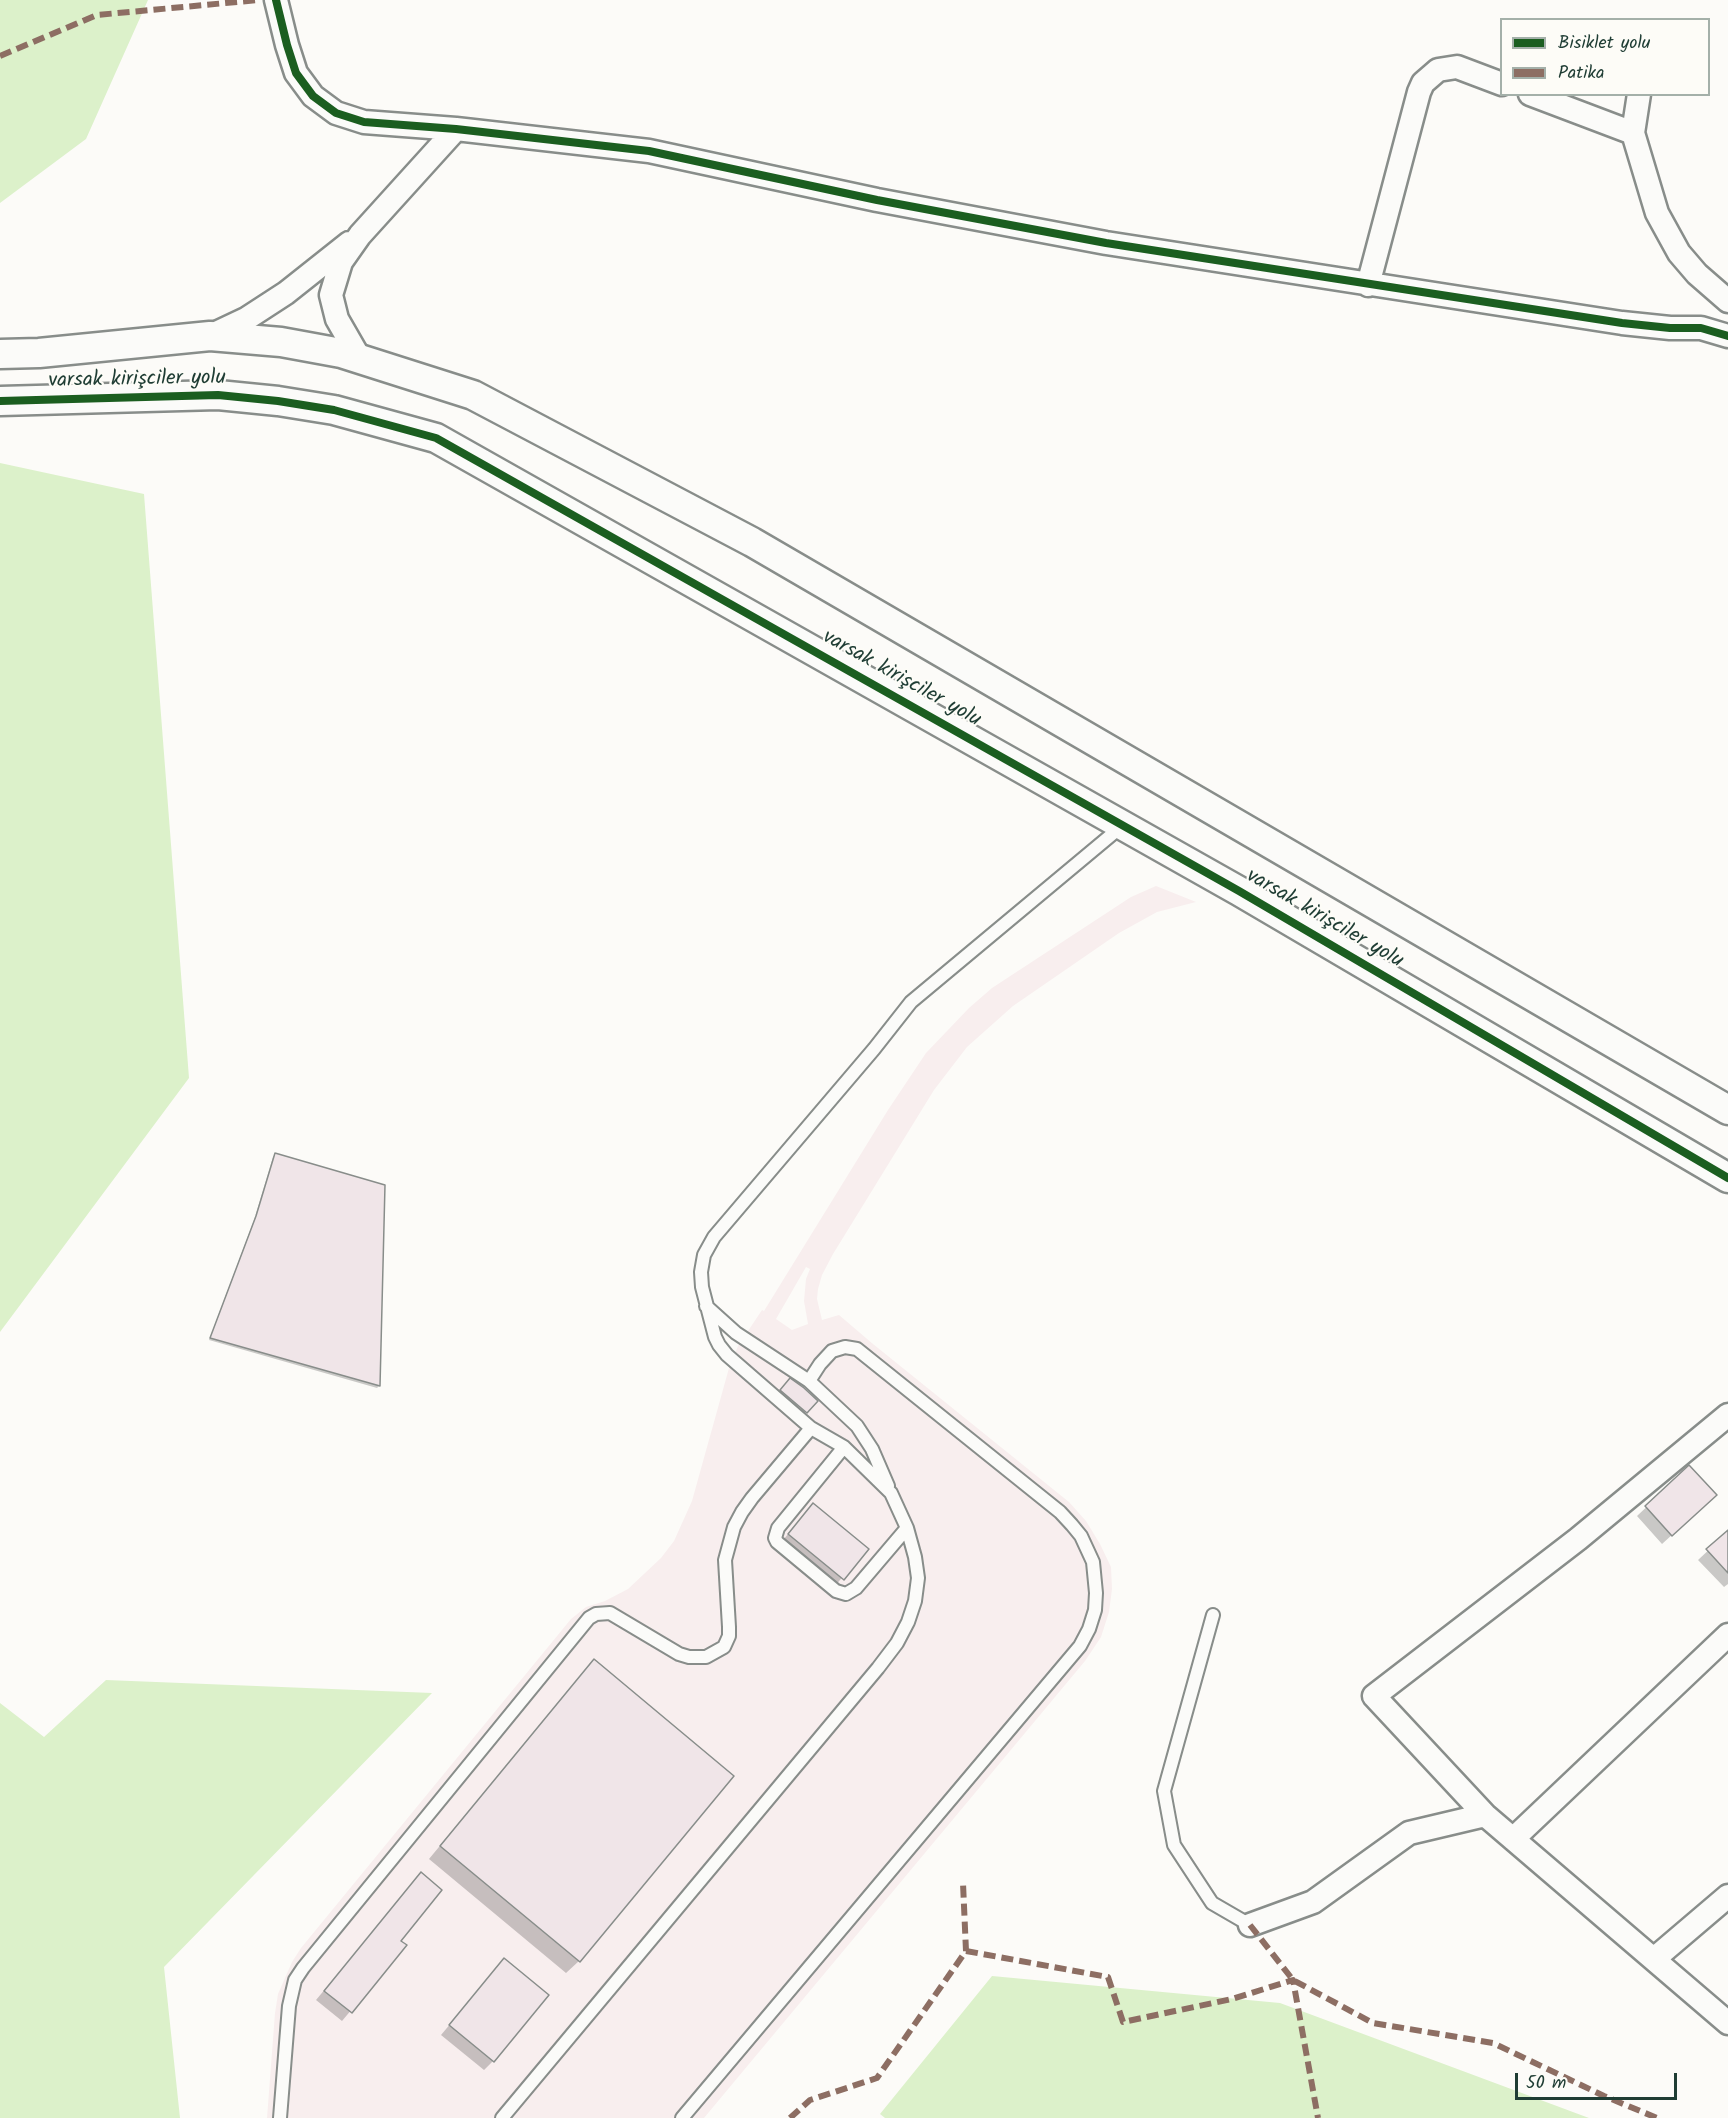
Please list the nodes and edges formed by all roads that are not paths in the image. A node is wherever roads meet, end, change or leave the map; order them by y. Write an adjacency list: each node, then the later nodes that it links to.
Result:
1 (276, 0): 5 (street)
2 (1500, 83): 8 (street)
3 (1535, 96): 6 (street)
4 (1639, 96): 6 (street)
5 (456, 129): 7 (street); 8 (street)
6 (1634, 133): 9 (street)
7 (360, 235): 10 (street); 13 (street)
8 (1368, 285): 11 (street)
9 (1728, 301)
10 (210, 336): 12 (street, varsak kirişciler yolu); 13 (street, varsak kirişciler yolu)
11 (1728, 336)
12 (0, 354)
13 (360, 359): 16 (street, varsak kirişciler yolu)
14 (0, 401): 15 (street, varsak kirişciler yolu)
15 (1123, 825): 17 (street, varsak kirişciler yolu); 18 (lane)
16 (1728, 1110)
17 (1728, 1178)
18 (706, 1306): 19 (lane); 21 (lane)
19 (809, 1381): 23 (lane); 35 (lane)
20 (1728, 1415): 27 (street)
21 (810, 1428): 22 (lane); 33 (lane)
22 (844, 1447): 23 (lane); 24 (lane)
23 (891, 1493): 24 (lane)
24 (907, 1528): 34 (lane)
25 (1213, 1615): 30 (lane)
26 (1728, 1635): 28 (street)
27 (1485, 1815): 28 (street); 30 (street)
28 (1513, 1839): 31 (street)
29 (1728, 1896): 31 (street)
30 (1250, 1925)
31 (1654, 1959): 32 (street)
32 (1728, 2023)
33 (280, 2118)
34 (502, 2118)
35 (682, 2118)

